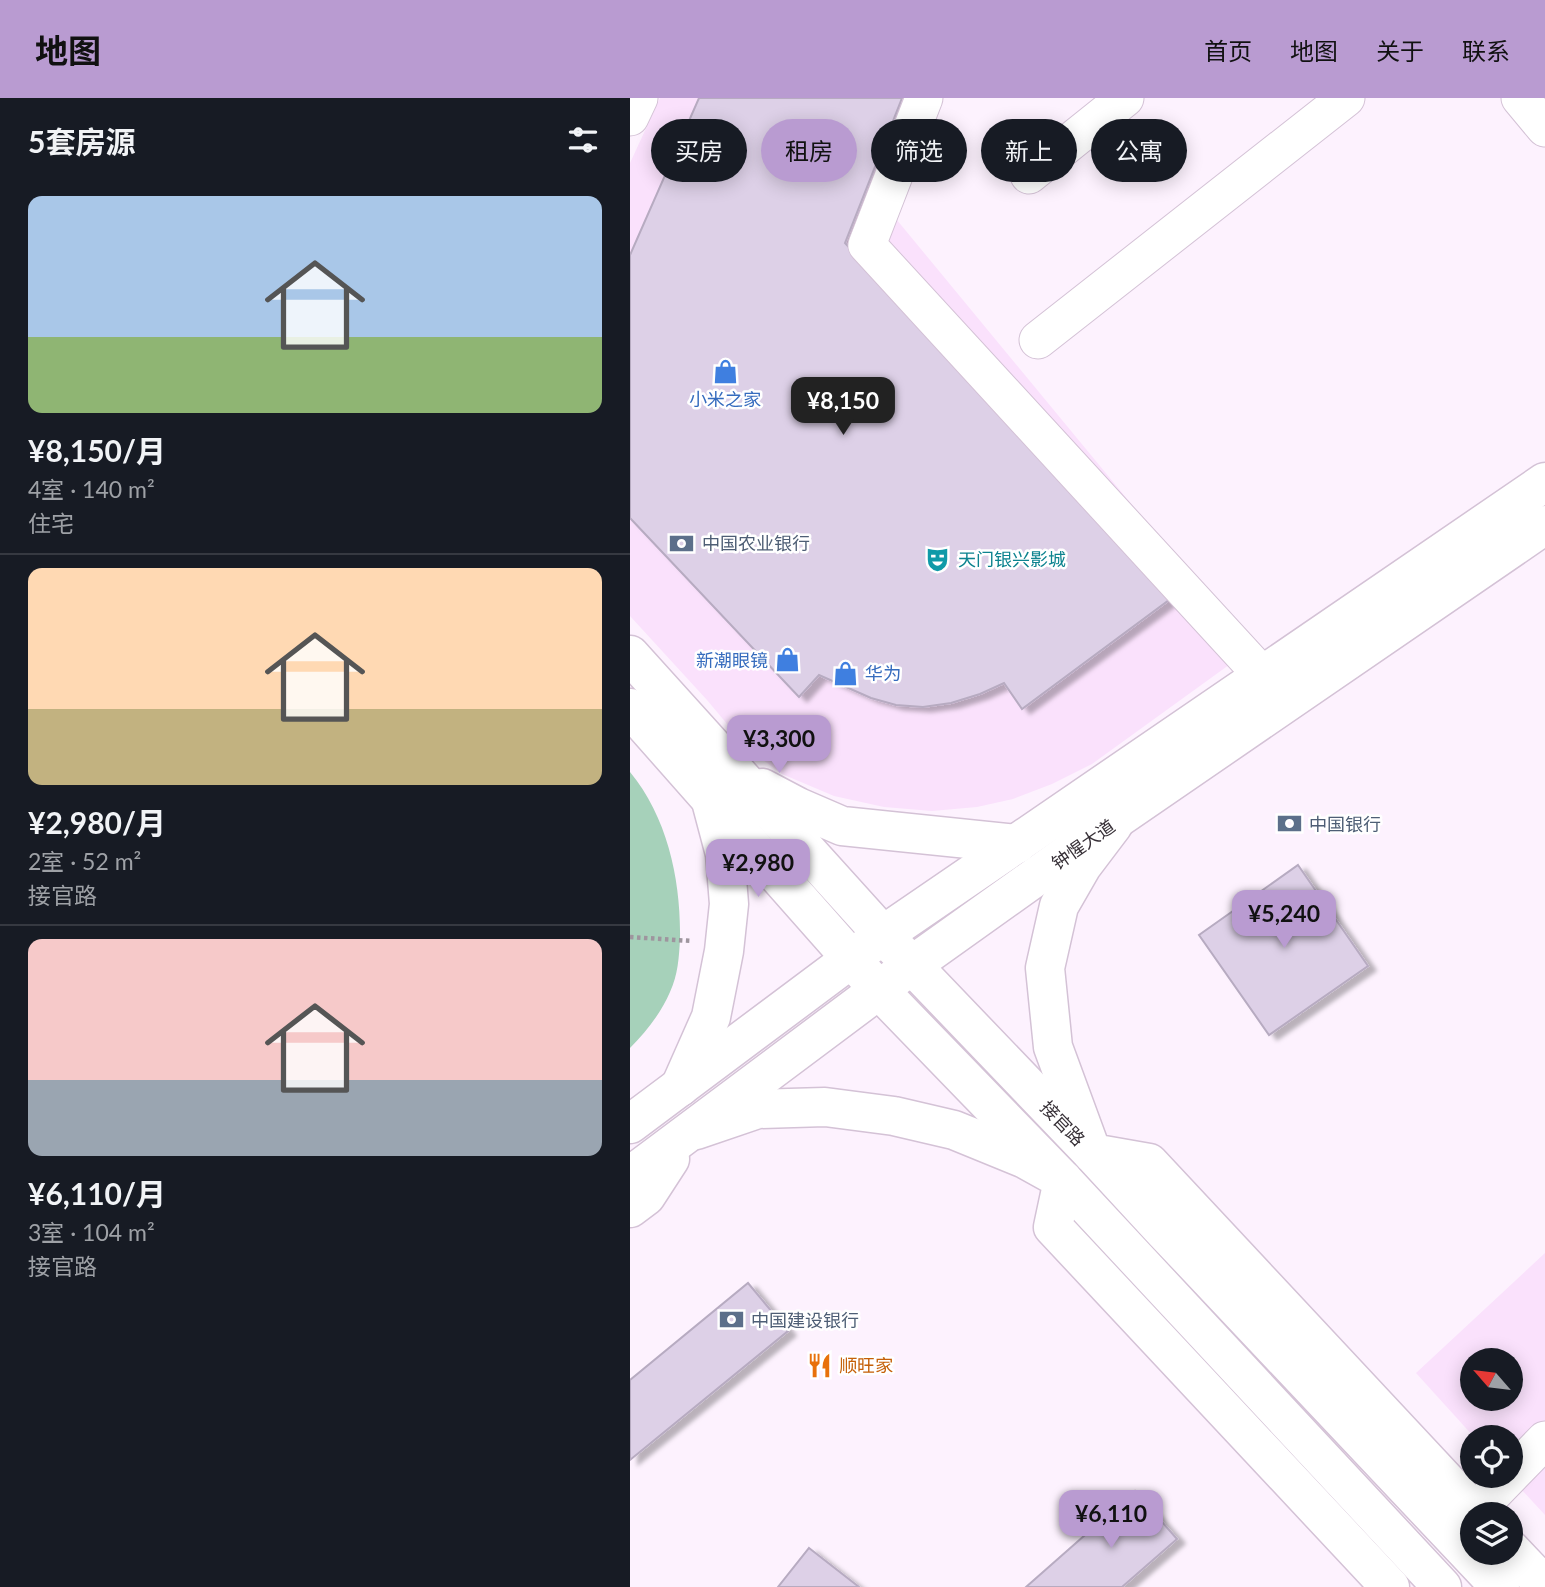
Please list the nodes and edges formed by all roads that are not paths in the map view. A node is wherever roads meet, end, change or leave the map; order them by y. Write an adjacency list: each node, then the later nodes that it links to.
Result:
1 (639, 98): 6 (street)
2 (924, 98): 15 (street)
3 (1125, 98): 8 (street)
4 (1346, 98): 9 (street)
5 (1520, 98): 7 (street)
6 (630, 117)
7 (1545, 128)
8 (1077, 136)
9 (1038, 340)
10 (1545, 459): 15 (main road)
11 (1545, 482): 15 (main road, 钟惺大道)
12 (1545, 525): 15 (main road, 钟惺大道)
13 (1545, 549): 15 (main road)
14 (630, 655): 17 (main road, 接官路)
15 (1274, 690): 18 (main road, 钟惺大道); 19 (main road, 钟惺大道)
16 (630, 709): 17 (main road, 接官路)
17 (724, 787): 19 (main road); 20 (main road, 接官路); 21 (main road, 接官路); 24 (main road)
18 (1118, 818): 22 (main road, 钟惺大道); 28 (main road)
19 (1017, 844): 20 (main road, 钟惺大道)
20 (883, 935): 21 (main road, 钟惺大道); 22 (main road, 接官路)
21 (851, 958): 23 (main road, 接官路); 24 (main road, 钟惺大道)
22 (912, 965): 23 (main road, 钟惺大道); 28 (main road, 接官路)
23 (879, 990): 27 (main road, 钟惺大道); 30 (main road, 接官路)
24 (680, 1087): 25 (main road); 26 (main road, 钟惺大道)
25 (630, 1110)
26 (630, 1124)
27 (687, 1133): 29 (main road, 钟惺大道); 30 (main road); 31 (main road)
28 (1092, 1153): 34 (main road, 接官路)
29 (630, 1176)
30 (1063, 1181): 38 (main road, 接官路); 40 (main road)
31 (630, 1208)
32 (1545, 1440): 33 (street)
33 (1485, 1502)
34 (1460, 1509)
35 (1460, 1531): 38 (street)
36 (1523, 1563): 39 (main road)
37 (1490, 1565): 41 (main road, 接官路)
38 (1423, 1580)
39 (1545, 1586)
40 (1391, 1587)
41 (1500, 1587)

